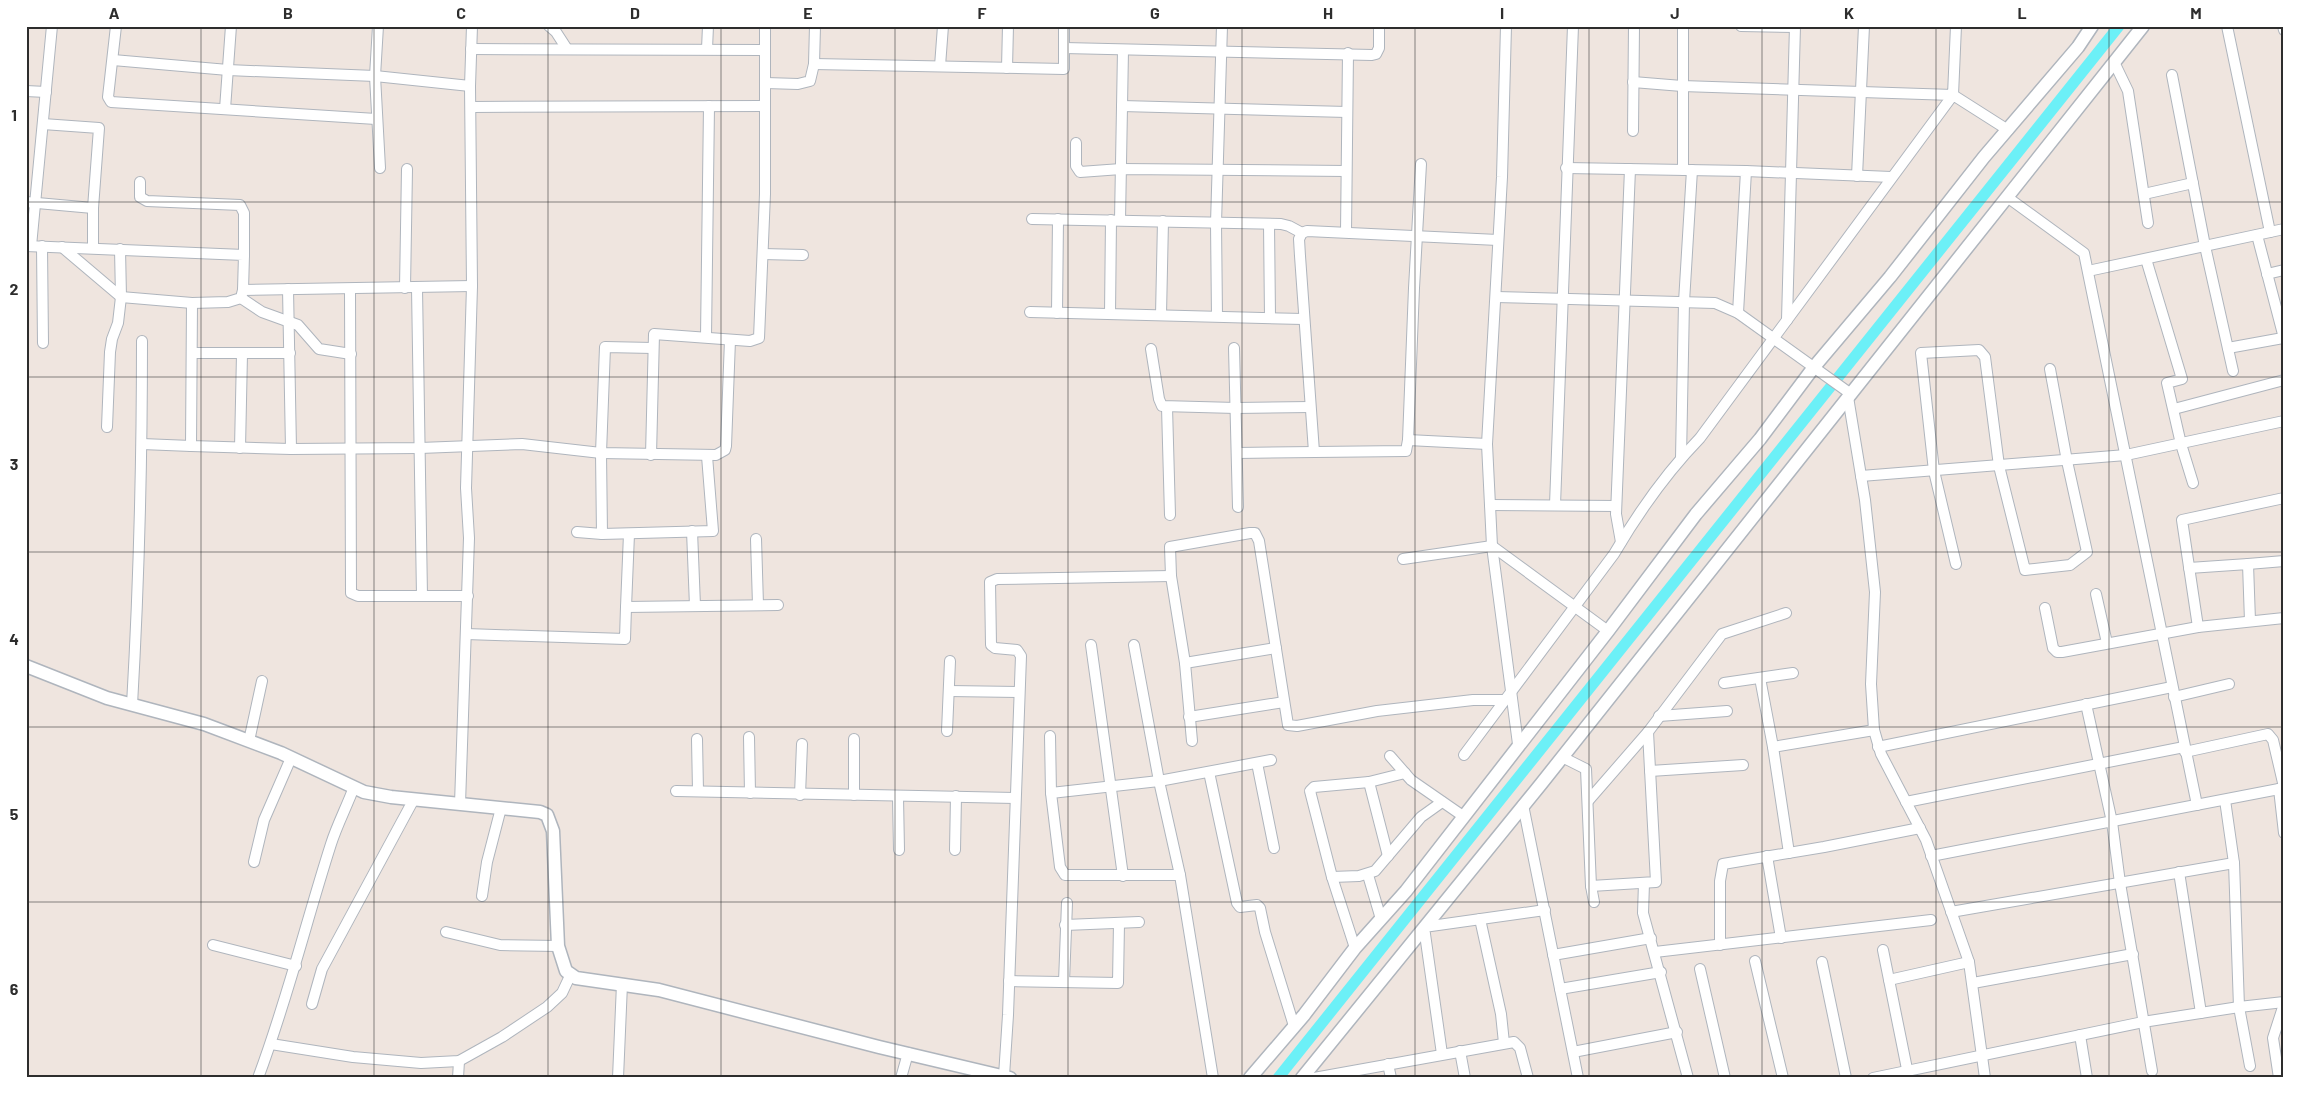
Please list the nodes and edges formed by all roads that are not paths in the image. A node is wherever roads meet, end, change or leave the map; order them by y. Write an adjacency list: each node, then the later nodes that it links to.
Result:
1 (52, 26): 51 (street)
2 (116, 26): 36 (street)
3 (231, 26): 41 (street)
4 (378, 26): 43 (street)
5 (472, 26): 29 (street)
6 (549, 26): 30 (street)
7 (708, 26): 31 (street)
8 (765, 26): 32 (street)
9 (815, 26): 38 (street)
10 (943, 26): 39 (street)
11 (1008, 26): 40 (street)
12 (1064, 26): 28 (street)
13 (1222, 26): 34 (street)
14 (1379, 26): 35 (street)
15 (1506, 26): 97 (street)
16 (1573, 26): 67 (street)
17 (1634, 26): 44 (street)
18 (1683, 26): 47 (street)
19 (1741, 26): 26 (street)
20 (1864, 26): 50 (street)
21 (1956, 26): 52 (street)
22 (2092, 26): 62 (street)
23 (2143, 26): 37 (street)
24 (2226, 26): 93 (street)
25 (2283, 26): 27 (street)
26 (1795, 27): 48 (street)
27 (2284, 30)
28 (1064, 48): 33 (street); 40 (street)
29 (471, 49): 30 (street); 46 (street)
30 (567, 49): 31 (street)
31 (707, 50): 32 (street)
32 (765, 50): 45 (street)
33 (1123, 50): 34 (street); 55 (street)
34 (1222, 50): 35 (street); 57 (street)
35 (1348, 53): 59 (street)
36 (113, 60): 41 (street); 58 (street)
37 (2114, 62): 80 (street); 81 (street)
38 (814, 64): 39 (street); 45 (street)
39 (940, 66): 40 (street)
40 (1007, 68)
41 (228, 70): 43 (street); 58 (street)
42 (2172, 75): 79 (street)
43 (375, 76): 46 (street); 60 (street)
44 (1633, 82): 47 (street); 63 (street)
45 (766, 83): 54 (street)
46 (470, 86): 56 (street)
47 (1682, 86): 48 (street); 72 (street)
48 (1793, 88): 50 (street); 75 (street)
49 (26, 90): 51 (street)
50 (1862, 91): 52 (street); 76 (street)
51 (46, 92): 61 (street)
52 (1953, 95): 62 (street); 77 (street)
53 (709, 106): 54 (street); 56 (street); 132 (street)
54 (765, 106): 103 (street)
55 (1122, 106): 57 (street); 69 (street)
56 (470, 107): 110 (street)
57 (1220, 107): 59 (street); 71 (street)
58 (225, 109): 60 (street)
59 (1347, 112): 73 (street)
60 (376, 119): 66 (street)
61 (43, 124): 82 (street); 83 (street)
62 (2008, 130): 146 (street)
63 (1633, 131)
64 (1076, 142): 69 (street)
65 (1421, 164): 96 (street)
66 (380, 168)
67 (1566, 168): 70 (street); 118 (street)
68 (407, 169): 111 (street)
69 (1121, 169): 71 (street); 86 (street)
70 (1630, 169): 72 (street); 119 (street)
71 (1218, 170): 73 (street); 88 (street)
72 (1687, 170): 74 (street); 120 (street)
73 (1346, 171): 92 (street)
74 (1746, 171): 75 (street); 124 (street)
75 (1791, 173): 76 (street); 130 (street)
76 (1858, 176): 77 (street)
77 (1892, 177): 130 (street)
78 (140, 182): 104 (street)
79 (2193, 183): 80 (street); 99 (street)
80 (2144, 194): 89 (street)
81 (2007, 197): 108 (street); 150 (street)
82 (31, 202): 83 (street); 98 (street)
83 (93, 208): 101 (street)
84 (1032, 218): 85 (street)
85 (1058, 219): 86 (street); 123 (street)
86 (1116, 220): 87 (street); 125 (street)
87 (1163, 221): 88 (street); 126 (street)
88 (1216, 223): 90 (street); 127 (street)
89 (2148, 223)
90 (1269, 224): 94 (street); 128 (street)
91 (2284, 229): 93 (street)
92 (1346, 232): 94 (street); 96 (street)
93 (2270, 232): 95 (street)
94 (1302, 233): 129 (street)
95 (2257, 235): 99 (street); 109 (street)
96 (1417, 236): 97 (street); 157 (street)
97 (1498, 240): 117 (street)
98 (33, 246): 100 (street); 137 (street)
99 (2205, 246): 106 (street); 140 (street)
100 (62, 247): 101 (street); 116 (street)
101 (93, 248): 102 (street)
102 (120, 249): 104 (street); 116 (street)
103 (763, 254): 105 (street); 135 (street)
104 (244, 255): 115 (street)
105 (804, 255)
106 (2146, 258): 108 (street); 154 (street)
107 (2284, 270): 109 (street)
108 (2088, 271): 171 (street)
109 (2267, 274): 134 (street)
110 (472, 286): 112 (street); 163 (street)
111 (405, 288): 112 (street); 114 (street)
112 (417, 288): 165 (street)
113 (288, 289): 114 (street); 115 (street); 131 (street)
114 (350, 290): 145 (street)
115 (242, 294): 121 (street); 131 (street)
116 (121, 297): 121 (street); 156 (street)
117 (1496, 297): 118 (street); 159 (street)
118 (1562, 298): 119 (street); 180 (street)
119 (1625, 300): 120 (street); 182 (street)
120 (1684, 302): 124 (street); 173 (street)
121 (192, 303): 143 (street)
122 (1030, 312): 123 (street)
123 (1057, 313): 125 (street)
124 (1738, 313): 133 (street)
125 (1110, 314): 126 (street)
126 (1161, 315): 127 (street)
127 (1217, 316): 128 (street)
128 (1270, 318): 129 (street)
129 (1303, 319): 152 (street)
130 (1787, 320): 133 (street)
131 (289, 321): 142 (street); 145 (street)
132 (706, 337): 135 (street); 138 (street)
133 (1774, 337): 146 (street); 173 (street)
134 (2283, 338): 140 (street)
135 (730, 340): 172 (street)
136 (142, 341): 158 (street)
137 (43, 343)
138 (653, 348): 168 (street); 170 (street)
139 (1234, 348): 153 (street)
140 (2228, 348): 148 (street)
141 (1151, 349): 151 (street)
142 (290, 353): 144 (street); 166 (street)
143 (193, 354): 144 (street); 161 (street)
144 (242, 354): 164 (street)
145 (351, 354): 162 (street)
146 (1814, 367): 150 (street); 211 (street)
147 (2050, 369): 174 (street)
148 (2233, 371)
149 (2284, 380): 154 (street)
150 (1849, 395): 177 (street); 252 (street)
151 (1167, 407): 153 (street); 184 (street)
152 (1310, 407): 153 (street); 167 (street)
153 (1236, 408): 169 (street)
154 (2174, 409): 160 (street)
155 (2284, 421): 160 (street)
156 (107, 427)
157 (1408, 440): 159 (street); 167 (street)
158 (142, 444): 161 (street); 232 (street)
159 (1487, 444): 181 (street)
160 (2181, 444): 171 (street); 178 (street)
161 (191, 446): 164 (street)
162 (352, 447): 165 (street); 166 (street); 199 (street)
163 (469, 447): 165 (street); 168 (street); 200 (street)
164 (240, 448): 166 (street)
165 (420, 448): 199 (street)
166 (291, 449)
167 (1314, 452): 169 (street)
168 (601, 453): 170 (street); 187 (street)
169 (1237, 453): 183 (street)
170 (651, 455): 172 (street)
171 (2126, 455): 174 (street); 213 (street)
172 (708, 456): 186 (street)
173 (1681, 458): 190 (street)
174 (2067, 461): 175 (street); 175 (street)
175 (1999, 466): 176 (street); 176 (street)
176 (1934, 471): 177 (street); 194 (street)
177 (1861, 476): 236 (street)
178 (2193, 483)
179 (2284, 498): 196 (street)
180 (1555, 504): 181 (street); 182 (street)
181 (1490, 505): 191 (street)
182 (1616, 506): 190 (street)
183 (1238, 507)
184 (1170, 515)
185 (577, 532): 187 (street)
186 (692, 532): 188 (street); 203 (street)
187 (602, 534): 188 (street)
188 (629, 534): 202 (street)
189 (756, 539): 204 (street)
190 (1621, 542): 205 (street)
191 (1492, 546): 192 (street); 205 (street); 229 (street)
192 (1403, 559)
193 (2284, 561): 195 (street)
194 (1956, 564)
195 (2248, 564): 196 (street); 209 (street)
196 (2189, 568): 210 (street)
197 (1171, 576): 217 (street); 219 (street); 227 (street)
198 (2096, 594): 214 (street)
199 (422, 596): 200 (street)
200 (468, 596): 212 (street)
201 (778, 605): 204 (street)
202 (626, 606): 203 (street); 212 (street)
203 (695, 606): 204 (street)
204 (758, 606)
205 (1574, 606): 211 (street); 229 (street)
206 (2045, 608): 214 (street)
207 (1786, 613): 234 (street)
208 (2284, 618): 209 (street)
209 (2250, 621): 210 (street)
210 (2198, 627): 213 (street)
211 (1608, 631): 246 (street)
212 (466, 634): 280 (street)
213 (2160, 634): 214 (street); 228 (street)
214 (2107, 643)
215 (1091, 645): 263 (street)
216 (1134, 645): 261 (street)
217 (1276, 648): 219 (street); 230 (street)
218 (950, 661): 226 (street)
219 (1185, 663): 235 (street)
220 (26, 666): 232 (street)
221 (1792, 673): 222 (street)
222 (1760, 678): 224 (street); 247 (street)
223 (262, 680): 243 (street)
224 (1724, 683)
225 (2229, 684): 228 (street)
226 (949, 691): 227 (street); 237 (street)
227 (1020, 692): 274 (street)
228 (2173, 692): 231 (street); 249 (street)
229 (1507, 697): 230 (street); 246 (street); 250 (street)
230 (1284, 702): 235 (street)
231 (2086, 704): 248 (street); 257 (street)
232 (132, 705): 243 (street)
233 (1728, 711): 234 (street)
234 (1660, 716): 238 (street)
235 (1189, 717): 244 (street)
236 (1874, 730): 247 (street); 248 (street)
237 (947, 731)
238 (1648, 732): 258 (street); 277 (street)
239 (1050, 736): 269 (street)
240 (749, 737): 268 (street)
241 (697, 739): 267 (street)
242 (854, 739): 271 (street)
243 (249, 741): 253 (street)
244 (1192, 741)
245 (802, 744): 270 (street)
246 (1518, 744): 284 (street)
247 (1774, 747): 291 (street)
248 (1878, 747): 279 (street)
249 (2184, 750): 257 (street); 265 (street); 282 (street)
250 (1464, 755)
251 (1390, 756): 260 (street)
252 (1562, 757): 277 (street); 281 (street)
253 (291, 758): 264 (street); 295 (street)
254 (1270, 760): 255 (street)
255 (1257, 763): 259 (street); 288 (street)
256 (1743, 764): 258 (street)
257 (2099, 764): 279 (street); 285 (street)
258 (1650, 771): 302 (street)
259 (1209, 772): 261 (street); 346 (street)
260 (1405, 773): 262 (street); 278 (street)
261 (1159, 781): 263 (street); 298 (street)
262 (1369, 782): 292 (street); 301 (street)
263 (1110, 787): 269 (street); 300 (street)
264 (354, 788): 275 (street); 331 (street)
265 (2282, 788): 276 (street); 287 (street)
266 (676, 791): 267 (street)
267 (698, 791): 268 (street)
268 (750, 793): 270 (street)
269 (1051, 793): 300 (street)
270 (800, 795): 271 (street)
271 (854, 795): 273 (street)
272 (956, 796): 273 (street); 274 (street); 290 (street)
273 (898, 797): 289 (street)
274 (1015, 798): 336 (street)
275 (414, 799): 280 (street); 342 (street)
276 (2225, 800): 282 (street); 296 (street)
277 (1588, 801): 304 (street)
278 (1442, 802): 284 (street); 292 (street)
279 (1906, 802): 286 (street)
280 (460, 804): 283 (street)
281 (1523, 805): 308 (street); 316 (street)
282 (2197, 806): 285 (street)
283 (501, 808): 305 (street); 322 (street)
284 (1463, 816): 310 (street)
285 (2112, 822): 294 (street); 303 (street)
286 (1920, 828): 291 (street); 294 (street)
287 (2284, 834)
288 (1274, 848)
289 (899, 850)
290 (955, 850)
291 (1789, 853): 293 (street)
292 (1388, 856): 299 (street)
293 (1767, 856): 319 (street); 321 (street)
294 (1932, 856): 309 (street)
295 (254, 862)
296 (2234, 863): 297 (street); 343 (street)
297 (2179, 872): 303 (street); 344 (street)
298 (1180, 875): 300 (street); 368 (street)
299 (1368, 875): 301 (street); 310 (street)
300 (1123, 876)
301 (1332, 877): 323 (street)
302 (1644, 883): 304 (street); 318 (street)
303 (2120, 883): 309 (street); 327 (street)
304 (1591, 886): 306 (street)
305 (482, 896)
306 (1594, 902)
307 (1067, 903): 315 (street)
308 (1545, 910): 311 (street); 326 (street)
309 (1951, 912): 330 (street)
310 (1381, 919): 323 (street)
311 (1480, 919): 316 (street); 349 (street)
312 (1931, 920): 319 (street)
313 (1139, 922): 314 (street)
314 (1119, 923): 315 (street); 337 (street)
315 (1065, 925): 337 (street)
316 (1424, 927): 354 (street); 370 (street)
317 (446, 932): 322 (street)
318 (1651, 938): 325 (street); 326 (street)
319 (1781, 938): 321 (street)
320 (213, 945): 331 (street)
321 (1720, 945): 325 (street)
322 (558, 946): 334 (street)
323 (1355, 948): 346 (street)
324 (1883, 950): 335 (street)
325 (1655, 952): 333 (street)
326 (1554, 954): 340 (street)
327 (2133, 954): 338 (street); 345 (street)
328 (1755, 962): 378 (street)
329 (1822, 962): 379 (street)
330 (1969, 962): 335 (street); 338 (street)
331 (296, 966): 350 (street)
332 (1700, 969): 377 (street)
333 (1661, 972): 340 (street); 347 (street)
334 (570, 976): 339 (street); 357 (street)
335 (1889, 980): 360 (street)
336 (1009, 982): 337 (street); 363 (street)
337 (1064, 982)
338 (1972, 983): 355 (street)
339 (622, 984): 353 (street); 366 (street)
340 (1560, 988): 352 (street)
341 (2284, 1003): 343 (street); 356 (street)
342 (312, 1004)
343 (2239, 1006): 344 (street); 359 (street)
344 (2201, 1013): 345 (street)
345 (2143, 1022): 348 (street); 361 (street)
346 (1294, 1026): 369 (street)
347 (1677, 1032): 352 (street); 376 (street)
348 (2080, 1035): 355 (street); 382 (street)
349 (1504, 1043): 351 (street); 374 (street)
350 (271, 1044): 357 (street); 364 (street)
351 (1460, 1051): 354 (street); 373 (street)
352 (1573, 1052): 375 (street)
353 (908, 1053): 363 (street); 367 (street)
354 (1442, 1054): 358 (street)
355 (1983, 1054): 360 (street); 381 (street)
356 (2279, 1055): 383 (street)
357 (459, 1060): 365 (street)
358 (1388, 1064): 362 (street); 372 (street)
359 (2250, 1066)
360 (1907, 1069): 380 (street)
361 (2152, 1071)
362 (1361, 1074): 371 (street)
363 (1007, 1077)
364 (258, 1078)
365 (458, 1078)
366 (618, 1078)
367 (900, 1078)
368 (1213, 1078)
369 (1250, 1078)
370 (1302, 1078)
371 (1314, 1078)
372 (1391, 1078)
373 (1465, 1078)
374 (1528, 1078)
375 (1578, 1078)
376 (1688, 1078)
377 (1724, 1078)
378 (1783, 1078)
379 (1846, 1078)
380 (1873, 1078)
381 (1985, 1078)
382 (2087, 1078)
383 (2279, 1078)

